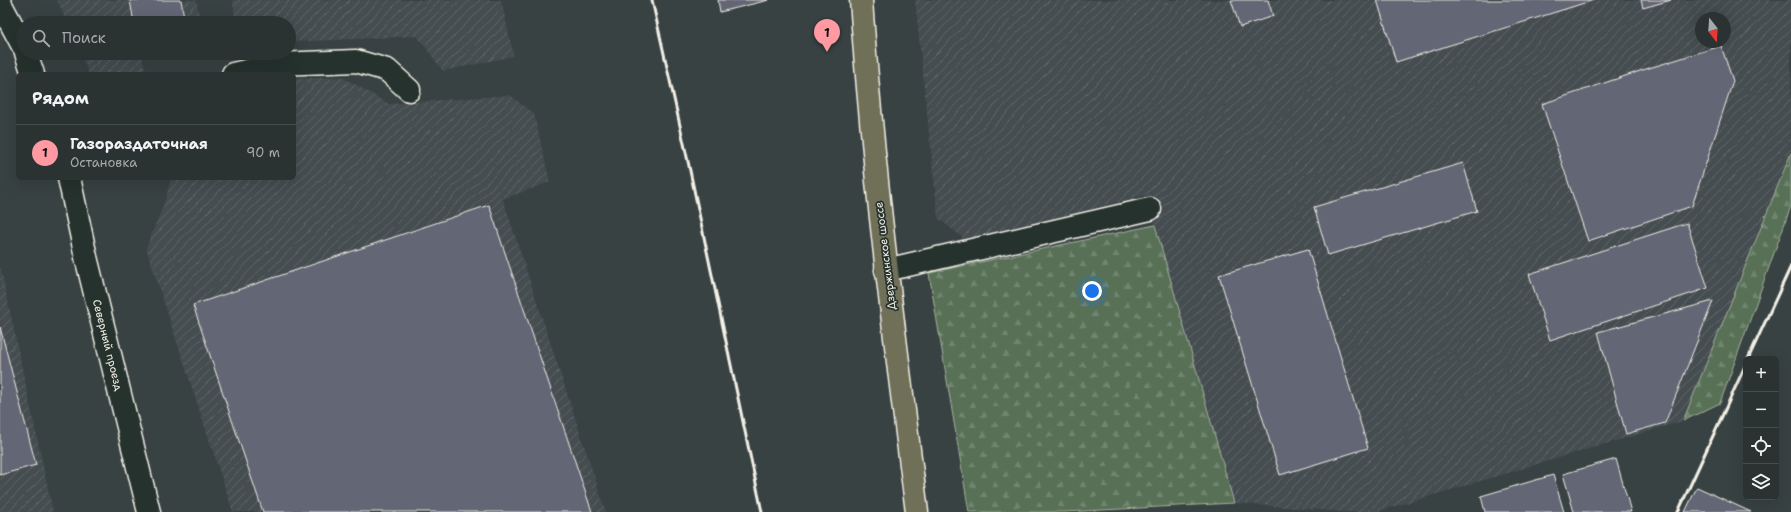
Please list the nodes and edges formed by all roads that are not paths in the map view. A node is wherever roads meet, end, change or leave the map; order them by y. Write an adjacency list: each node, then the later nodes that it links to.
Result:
1 (861, 0): 10 (main road, Дзержинское шоссе)
2 (0, 3): 3 (street)
3 (16, 33)
4 (28, 60): 5 (street)
5 (32, 72)
6 (242, 72): 7 (street)
7 (409, 90)
8 (72, 180): 11 (street, Северный проезд)
9 (1150, 210): 10 (street)
10 (886, 270): 12 (main road, Дзержинское шоссе)
11 (148, 512)
12 (917, 512)

